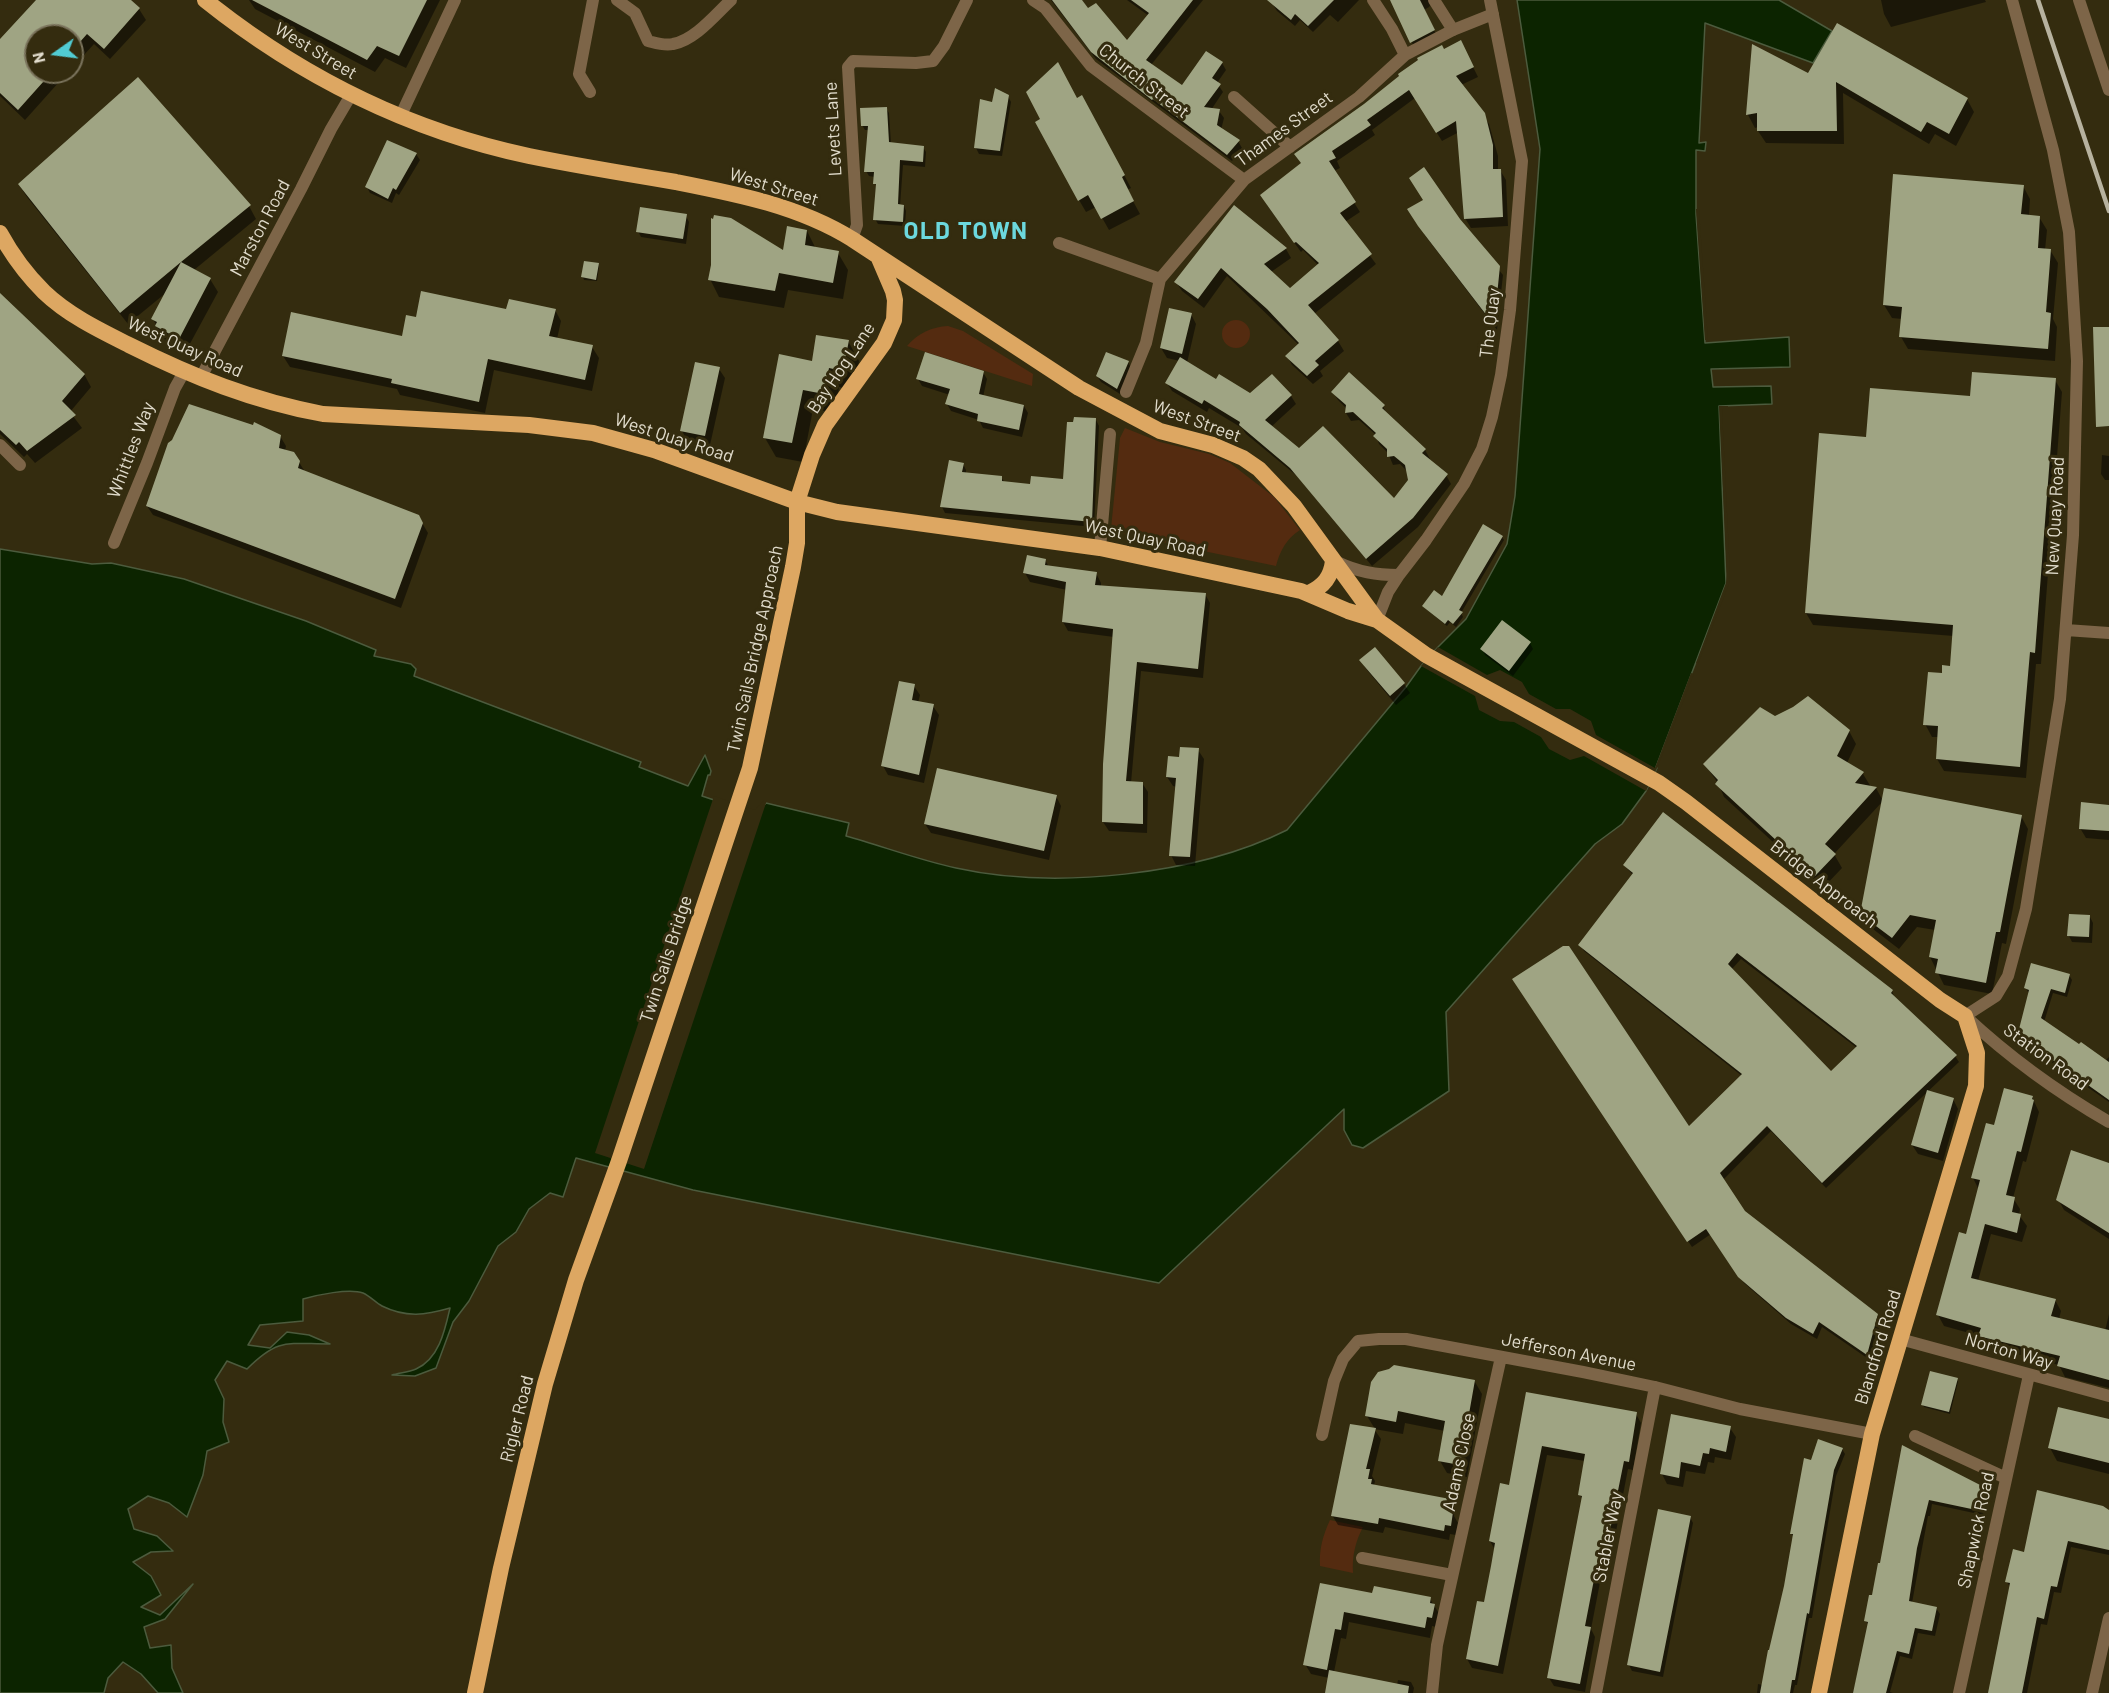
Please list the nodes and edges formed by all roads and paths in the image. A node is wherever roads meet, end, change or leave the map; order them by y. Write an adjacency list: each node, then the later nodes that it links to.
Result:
1 (205, 0): 18 (highway, West Street)
2 (455, 0): 20 (street)
3 (593, 0): 17 (street)
4 (618, 0): 5 (street)
5 (731, 0)
6 (967, 0): 24 (street, Levets Lane)
7 (1033, 0): 22 (street, Church Street)
8 (1373, 0): 15 (street)
9 (1434, 0): 14 (street)
10 (1490, 0): 13 (street, The Quay)
11 (2012, 0): 40 (street, New Quay Road)
12 (2079, 0): 16 (street)
13 (1493, 14): 14 (street, Thames Street); 37 (street, The Quay)
14 (1453, 30): 15 (street, Thames Street)
15 (1406, 55): 21 (street, Thames Street)
16 (2109, 90)
17 (590, 92)
18 (351, 95): 20 (highway, West Street); 28 (street, Marston Road)
19 (1234, 97): 21 (street)
20 (400, 117): 24 (highway, West Street)
21 (1290, 147): 22 (street, Thames Street)
22 (1244, 180): 27 (street, Thames Street)
23 (0, 233): 28 (highway, West Quay Road)
24 (852, 239): 26 (highway, West Street)
25 (1059, 243): 27 (street)
26 (878, 255): 33 (highway, Bay Hog Lane); 36 (highway, West Street)
27 (1160, 279): 29 (street, Thames Street)
28 (192, 375): 33 (highway, West Quay Road); 34 (street, Whittles Way)
29 (1126, 392)
30 (1110, 434): 35 (street)
31 (0, 445): 32 (street)
32 (20, 465)
33 (797, 502): 35 (highway, West Quay Road); 42 (highway, Twin Sails Bridge Approach)
34 (114, 543)
35 (1100, 548): 38 (highway, West Quay Road)
36 (1333, 561): 37 (street); 38 (highway); 39 (highway, West Street)
37 (1399, 574): 39 (street, The Quay)
38 (1309, 593): 39 (highway, West Quay Road)
39 (1377, 620): 43 (highway, Bridge Approach)
40 (2066, 630): 41 (street); 43 (street, New Quay Road)
41 (2109, 633)
42 (750, 768): 45 (highway, Twin Sails Bridge)
43 (1965, 1016): 44 (street, Station Road); 46 (highway, Blandford Road)
44 (2109, 1122)
45 (619, 1161): 58 (highway, Rigler Road)
46 (1900, 1339): 48 (street, Norton Way); 51 (highway, Blandford Road)
47 (1501, 1357): 49 (street, Jefferson Avenue); 52 (street, Jefferson Avenue); 56 (street, Adams Close)
48 (2029, 1375): 50 (street, Norton Way); 54 (street, Shapwick Road)
49 (1655, 1387): 51 (street, Jefferson Avenue); 60 (street, Stabler Way)
50 (2109, 1396)
51 (1872, 1434): 61 (highway, Blandford Road)
52 (1322, 1435)
53 (1915, 1436): 54 (street)
54 (2006, 1478): 62 (street, Shapwick Road)
55 (1362, 1558): 56 (street)
56 (1452, 1575): 59 (street, Adams Close)
57 (2109, 1618): 63 (street)
58 (475, 1693)
59 (1432, 1693)
60 (1596, 1693)
61 (1819, 1693)
62 (1959, 1693)
63 (2092, 1693)

